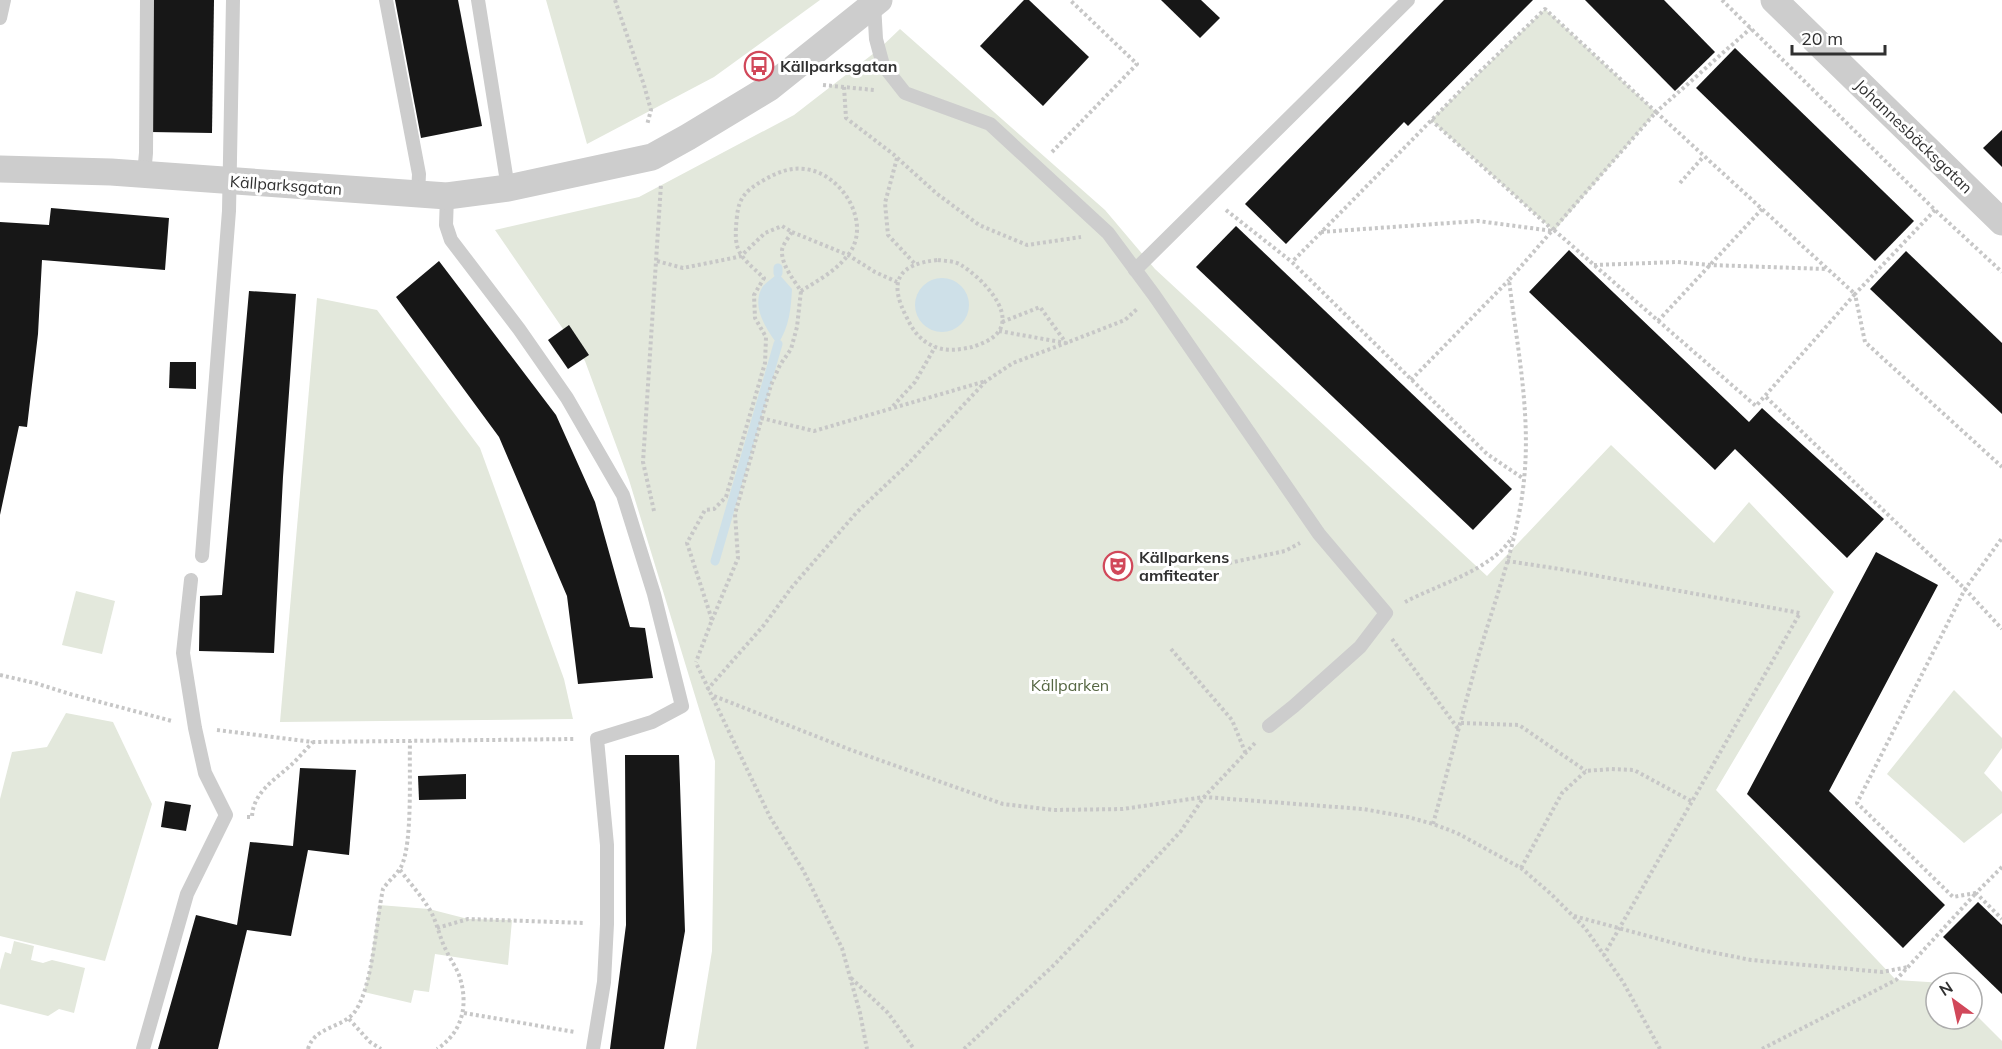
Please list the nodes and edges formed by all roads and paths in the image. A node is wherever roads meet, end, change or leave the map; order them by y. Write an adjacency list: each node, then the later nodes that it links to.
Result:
1 (4, 0): 12 (lane)
2 (147, 0): 25 (lane)
3 (233, 0): 26 (lane)
4 (386, 0): 29 (lane)
5 (478, 0): 28 (lane)
6 (615, 0): 19 (path)
7 (1070, 0): 23 (path)
8 (1408, 0): 31 (lane)
9 (1722, 0): 13 (path)
10 (1774, 0): 34 (street, Johannesbäcksgatan)
11 (876, 2): 16 (lane); 21 (street, Källparksgatan)
12 (0, 18)
13 (1751, 28): 17 (path); 33 (path)
14 (823, 85): 15 (path)
15 (844, 87): 16 (path); 22 (path)
16 (905, 93): 23 (lane)
17 (1656, 112): 18 (path); 20 (path); 35 (path)
18 (1431, 120): 35 (path); 37 (path)
19 (655, 127)
20 (1704, 156): 27 (path); 32 (path)
21 (652, 157): 28 (street, Källparksgatan); 41 (path)
22 (897, 158): 38 (path); 43 (path)
23 (1037, 168): 38 (lane)
24 (0, 169): 25 (street, Källparksgatan)
25 (144, 174): 26 (street, Källparksgatan)
26 (230, 181): 29 (street, Källparksgatan); 72 (lane)
27 (1680, 183)
28 (508, 188): 30 (street, Källparksgatan)
29 (418, 194): 30 (street, Källparksgatan)
30 (447, 196): 90 (lane)
31 (1208, 197): 42 (path); 47 (lane)
32 (1762, 210): 45 (path); 46 (path)
33 (1935, 210): 48 (path); 52 (path)
34 (2002, 222)
35 (1554, 231): 37 (path); 44 (path); 49 (path)
36 (792, 232): 39 (path); 40 (path); 51 (path)
37 (1321, 232): 42 (path)
38 (1108, 233): 47 (lane)
39 (848, 255): 40 (path); 50 (path); 51 (path)
40 (741, 256): 41 (path); 64 (path)
41 (657, 261): 68 (path)
42 (1292, 262): 59 (path)
43 (916, 265): 50 (path); 55 (path)
44 (1593, 265): 45 (path); 54 (path)
45 (1710, 265): 46 (path); 54 (path)
46 (1827, 269): 52 (path)
47 (1135, 270): 53 (lane)
48 (2002, 272)
49 (1509, 280): 59 (path); 67 (path)
50 (897, 282): 58 (path)
51 (801, 291): 63 (path)
52 (1855, 294): 61 (path); 66 (path)
53 (1154, 295): 57 (path); 70 (lane)
54 (1658, 321): 61 (path)
55 (1002, 322): 56 (path); 57 (path)
56 (999, 331): 57 (path); 58 (path)
57 (1066, 343): 60 (path)
58 (935, 347): 62 (path)
59 (1411, 380): 67 (path)
60 (986, 381): 62 (path); 84 (path)
61 (1766, 397): 76 (path)
62 (893, 407): 63 (path)
63 (761, 418): 65 (path)
64 (749, 423): 65 (path); 78 (path)
65 (759, 425): 78 (path)
66 (2002, 467)
67 (1524, 479): 69 (path)
68 (655, 513)
69 (1516, 531): 73 (path); 77 (path)
70 (1319, 534): 74 (path); 77 (lane)
71 (2002, 538): 76 (path)
72 (202, 556)
73 (1507, 561): 86 (path); 96 (path)
74 (1229, 563)
75 (191, 580): 88 (lane)
76 (1965, 589): 79 (path); 102 (path)
77 (1383, 617): 87 (lane); 89 (path)
78 (712, 620): 82 (path)
79 (2002, 629)
80 (1172, 649): 93 (path)
81 (692, 650): 82 (path)
82 (696, 662): 84 (path)
83 (0, 675): 88 (path)
84 (709, 689): 85 (path)
85 (713, 696): 95 (path); 110 (path)
86 (1461, 723): 89 (path); 94 (path)
87 (1269, 726): 93 (path)
88 (195, 728): 91 (path); 114 (lane)
89 (1459, 730): 98 (path)
90 (597, 739): 92 (path); 105 (lane)
91 (313, 741): 92 (path); 97 (path)
92 (410, 741): 101 (path)
93 (1246, 754): 95 (path)
94 (1586, 771): 96 (path); 100 (path)
95 (1204, 797): 98 (path); 120 (path)
96 (1693, 802): 107 (path)
97 (252, 817)
98 (1433, 824): 100 (path)
99 (2002, 867): 102 (path)
100 (1521, 868): 103 (path)
101 (400, 869): 106 (path); 112 (path)
102 (1976, 893): 104 (path); 109 (path)
103 (1573, 915): 107 (path); 108 (path)
104 (2002, 919)
105 (607, 924): 106 (path); 113 (lane)
106 (437, 928): 111 (path)
107 (1620, 928): 108 (path); 109 (path)
108 (1604, 955): 121 (path)
109 (1908, 967): 122 (path)
110 (850, 977): 118 (path); 119 (path)
111 (464, 1013): 113 (path); 117 (path)
112 (349, 1019): 115 (path); 116 (path)
113 (595, 1042)
114 (143, 1049)
115 (308, 1049)
116 (381, 1049)
117 (437, 1049)
118 (867, 1049)
119 (914, 1049)
120 (964, 1049)
121 (1660, 1049)
122 (1762, 1049)

